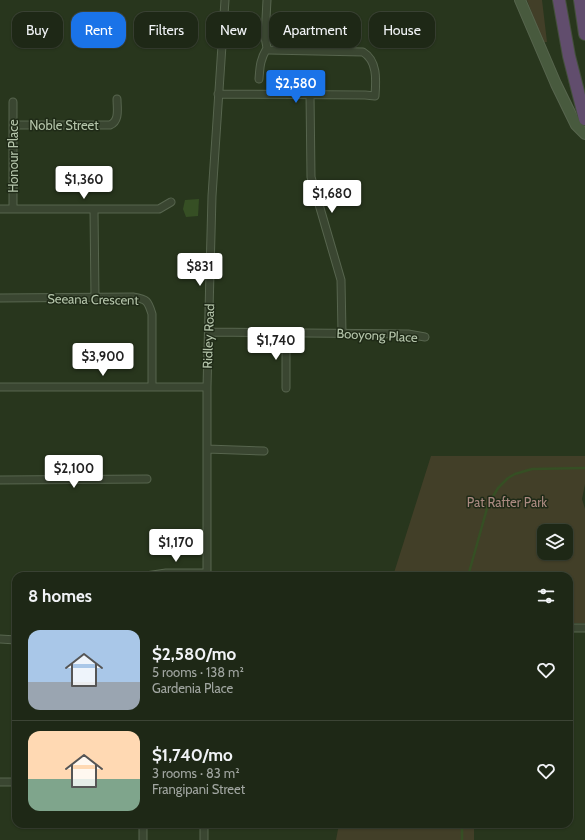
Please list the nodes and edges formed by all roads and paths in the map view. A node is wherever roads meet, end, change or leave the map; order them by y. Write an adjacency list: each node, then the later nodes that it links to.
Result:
1 (225, 0): 9 (street, Ridley Road)
2 (267, 0): 7 (street)
3 (520, 0): 15 (main road)
4 (559, 0): 13 (highway)
5 (580, 0): 6 (highway)
6 (585, 34)
7 (267, 48): 8 (street); 10 (street)
8 (259, 79)
9 (218, 94): 10 (street); 22 (street, Ridley Road)
10 (310, 94): 24 (street)
11 (117, 99): 14 (street, Noble Street)
12 (13, 102): 14 (street, Honour Place)
13 (585, 119)
14 (13, 126): 18 (street, Honour Place)
15 (585, 134)
16 (171, 202): 19 (street)
17 (0, 209): 18 (street)
18 (13, 209): 19 (street)
19 (94, 210): 20 (street)
20 (95, 297): 21 (street, Seeana Crescent); 26 (street, Seeana Crescent)
21 (0, 298)
22 (208, 332): 23 (street, Booyong Place); 27 (street, Ridley Road)
23 (286, 333): 24 (street, Booyong Place); 29 (street)
24 (342, 333): 25 (street, Booyong Place)
25 (425, 338)
26 (152, 387): 27 (street); 28 (street)
27 (207, 387): 30 (street, Ridley Road)
28 (0, 388)
29 (286, 388)
30 (207, 449): 31 (street); 34 (street, Ridley Road)
31 (264, 451)
32 (147, 479): 33 (street)
33 (0, 480)
34 (207, 572)
35 (573, 628): 36 (street)
36 (585, 628)
37 (0, 639): 38 (street)
38 (12, 640)
39 (0, 782): 40 (street)
40 (12, 782)
41 (143, 828): 43 (street)
42 (204, 828): 44 (street)
43 (143, 840)
44 (204, 840)

